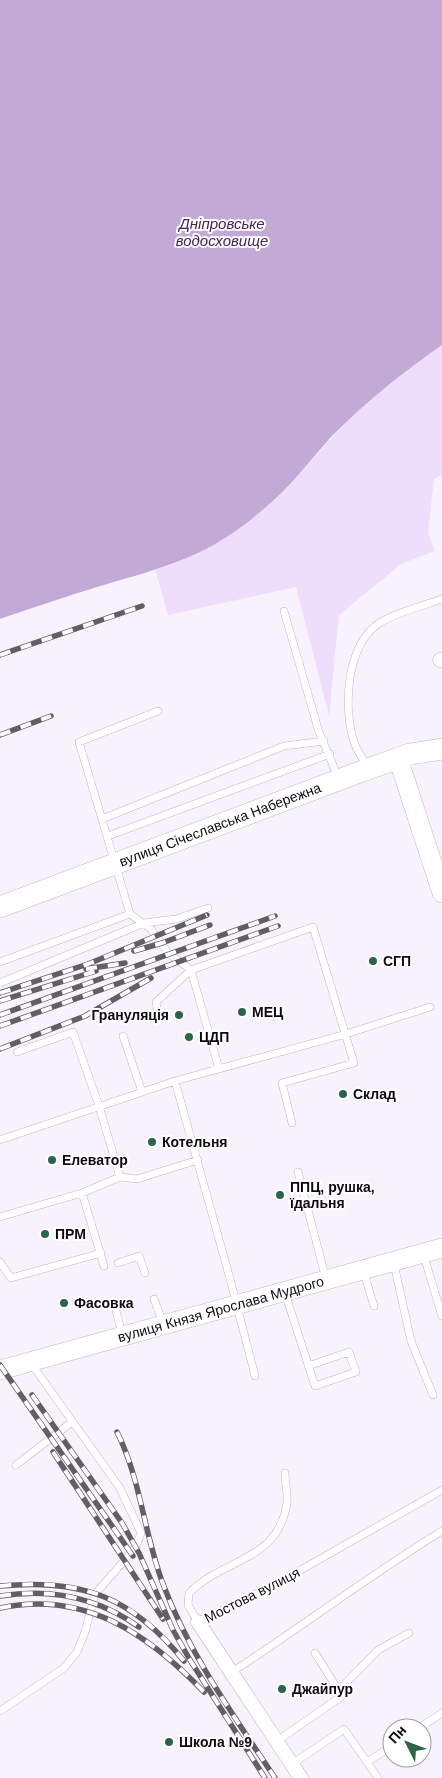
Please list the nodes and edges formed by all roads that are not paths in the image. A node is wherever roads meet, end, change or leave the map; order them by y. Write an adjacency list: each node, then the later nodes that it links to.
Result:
1 (442, 599): 8 (lane)
2 (284, 611): 4 (lane)
3 (158, 711): 10 (lane)
4 (324, 742): 6 (lane); 10 (lane)
5 (442, 749): 7 (main road, вулиця Січеславська Набережна)
6 (330, 754): 9 (lane); 11 (lane)
7 (398, 758): 8 (main road, вулиця Січеславська Набережна); 13 (main road)
8 (368, 769): 9 (main road, вулиця Січеславська Набережна)
9 (339, 779): 12 (main road, вулиця Січеславська Набережна)
10 (102, 819): 11 (lane)
11 (108, 836): 12 (lane)
12 (115, 864): 14 (main road, вулиця Січеславська Набережна); 16 (lane)
13 (441, 886)
14 (0, 907)
15 (208, 908): 17 (lane)
16 (130, 914): 17 (lane); 18 (lane)
17 (144, 923): 19 (lane); 20 (lane)
18 (0, 962)
19 (191, 970): 22 (lane); 23 (lane); 26 (lane)
20 (0, 983)
21 (430, 1008): 23 (lane)
22 (158, 1014)
23 (346, 1034): 26 (lane); 30 (lane)
24 (123, 1036): 28 (lane)
25 (17, 1052): 29 (lane)
26 (219, 1069): 27 (lane)
27 (175, 1080): 28 (lane); 32 (lane)
28 (142, 1092): 29 (lane)
29 (99, 1106): 31 (lane); 34 (lane)
30 (292, 1123)
31 (0, 1140)
32 (198, 1160): 34 (lane); 49 (lane)
33 (298, 1172): 46 (lane)
34 (120, 1177): 35 (lane)
35 (82, 1193): 36 (lane); 38 (lane)
36 (0, 1217)
37 (442, 1248): 39 (main road, вулиця Князя Ярослава Мудрого)
38 (101, 1253): 41 (lane); 43 (lane)
39 (423, 1253): 40 (main road, вулиця Князя Ярослава Мудрого); 52 (lane)
40 (393, 1261): 44 (main road, вулиця Князя Ярослава Мудрого); 59 (lane)
41 (0, 1262)
42 (118, 1264): 45 (lane)
43 (104, 1266)
44 (363, 1269): 46 (main road, вулиця Князя Ярослава Мудрого); 50 (lane)
45 (145, 1272)
46 (326, 1279): 47 (main road, вулиця Князя Ярослава Мудрого)
47 (285, 1290): 49 (main road, вулиця Князя Ярослава Мудрого); 56 (lane)
48 (154, 1299): 53 (lane)
49 (236, 1304): 53 (main road, вулиця Князя Ярослава Мудрого); 58 (lane)
50 (374, 1306)
51 (116, 1311): 54 (lane)
52 (442, 1316)
53 (163, 1324): 54 (main road, вулиця Князя Ярослава Мудрого)
54 (122, 1335): 55 (main road, вулиця Князя Ярослава Мудрого)
55 (30, 1362): 57 (main road, вулиця Князя Ярослава Мудрого); 60 (lane)
56 (308, 1366): 56 (lane)
57 (0, 1370)
58 (255, 1376)
59 (433, 1395)
60 (72, 1422): 61 (lane); 70 (lane)
61 (16, 1465)
62 (285, 1473): 65 (lane)
63 (442, 1490): 65 (lane, Мостова вулиця)
64 (442, 1531): 68 (lane)
65 (198, 1622): 68 (street, Мостова вулиця)
66 (409, 1633): 69 (lane)
67 (315, 1653): 69 (lane)
68 (232, 1672): 71 (street, Мостова вулиця)
69 (339, 1690): 71 (lane)
70 (0, 1711)
71 (277, 1741): 74 (street, Мостова вулиця)
72 (382, 1752): 73 (lane)
73 (367, 1762): 74 (lane); 76 (lane)
74 (292, 1764): 75 (street, Мостова вулиця)
75 (301, 1778)
76 (378, 1778)

